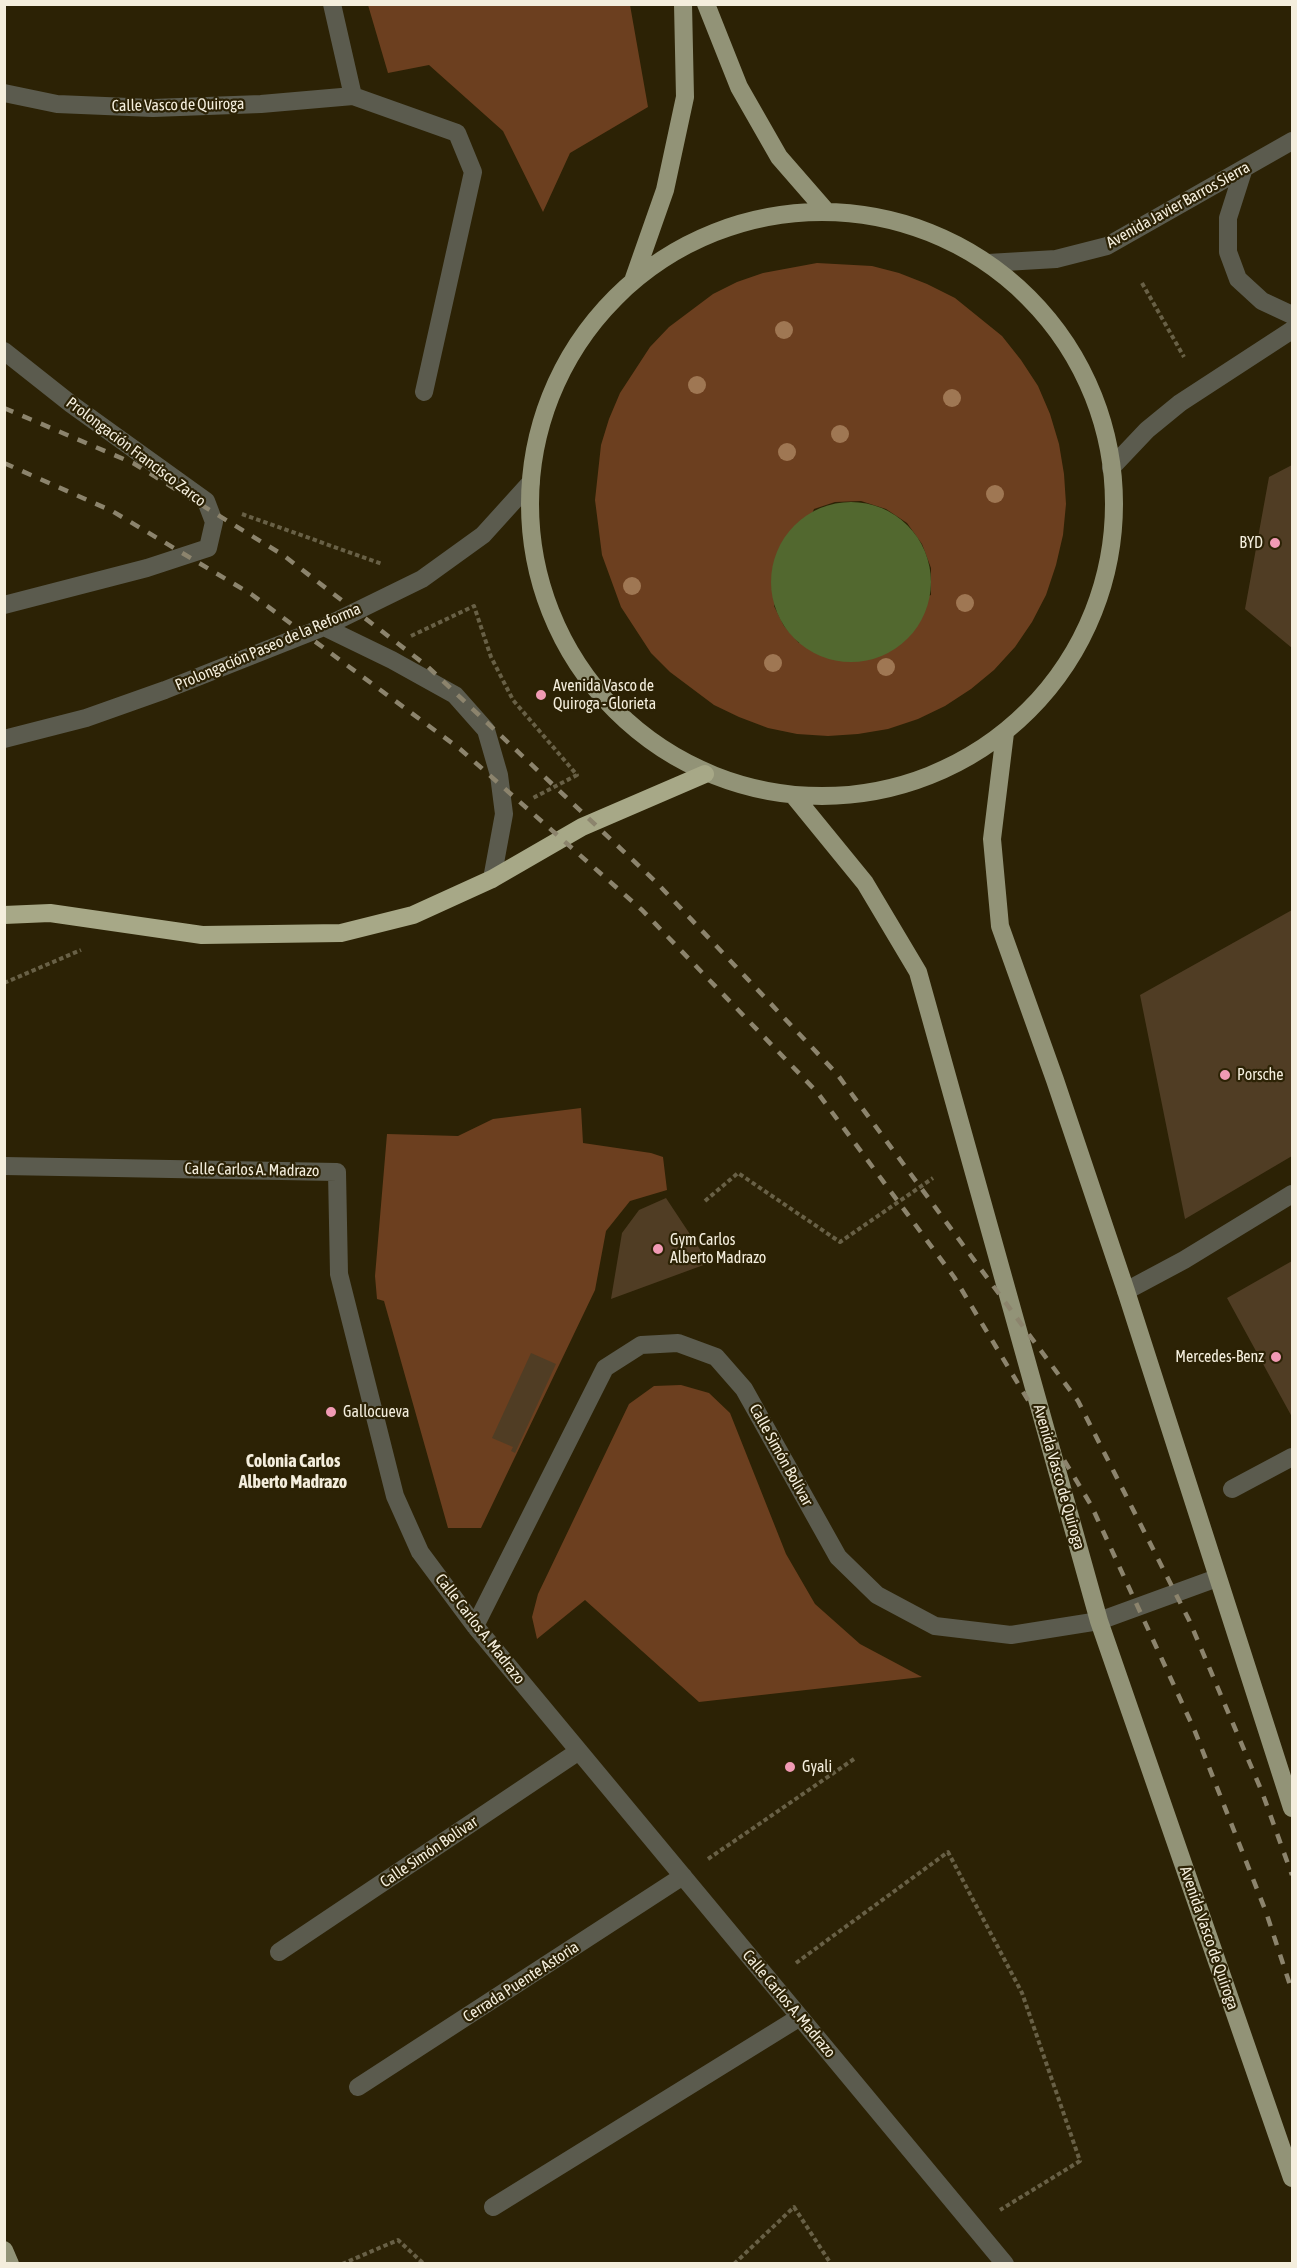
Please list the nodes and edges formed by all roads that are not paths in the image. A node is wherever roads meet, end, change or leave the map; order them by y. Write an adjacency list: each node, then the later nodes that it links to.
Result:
1 (332, 4): 5 (street)
2 (683, 4): 10 (main road)
3 (706, 4): 8 (main road)
4 (4, 93): 5 (street, Calle Vasco de Quiroga)
5 (353, 96): 14 (street)
6 (1293, 141): 7 (street, Avenida Javier Barros Sierra)
7 (1243, 171): 9 (street, Avenida Javier Barros Sierra); 11 (street)
8 (826, 211): 9 (main road); 10 (main road)
9 (988, 263): 15 (main road)
10 (633, 281): 16 (main road)
11 (1293, 315)
12 (1293, 330): 15 (street)
13 (4, 351): 17 (street, Prolongación Francisco Zarco)
14 (424, 392)
15 (1111, 468): 19 (main road)
16 (531, 482): 18 (street, Prolongación Paseo de la Reforma); 21 (main road)
17 (4, 605)
18 (324, 627): 20 (street, Prolongación Paseo de la Reforma); 23 (street)
19 (1005, 733): 22 (main road); 27 (main road)
20 (4, 739)
21 (705, 774): 22 (main road); 23 (highway)
22 (794, 796): 31 (main road, Avenida Vasco de Quiroga)
23 (492, 879): 24 (highway)
24 (4, 915)
25 (4, 1166): 32 (street, Calle Carlos A. Madrazo)
26 (1293, 1194): 27 (street)
27 (1126, 1291): 30 (main road)
28 (1293, 1458): 29 (street)
29 (1232, 1489)
30 (1217, 1578): 31 (street, Calle Simón Bolívar); 34 (main road)
31 (1099, 1621): 32 (street, Calle Simón Bolívar); 39 (main road, Avenida Vasco de Quiroga)
32 (475, 1626): 33 (street, Calle Carlos A. Madrazo)
33 (579, 1751): 35 (street, Calle Carlos A. Madrazo); 36 (street, Calle Simón Bolívar)
34 (1293, 1808)
35 (683, 1876): 37 (street, Calle Carlos A. Madrazo); 38 (street, Cerrada Puente Astoria)
36 (279, 1952)
37 (800, 2017): 40 (street); 43 (street, Calle Carlos A. Madrazo)
38 (358, 2087)
39 (1293, 2178)
40 (493, 2206)
41 (4, 2250): 42 (main road)
42 (10, 2264)
43 (1005, 2264)

